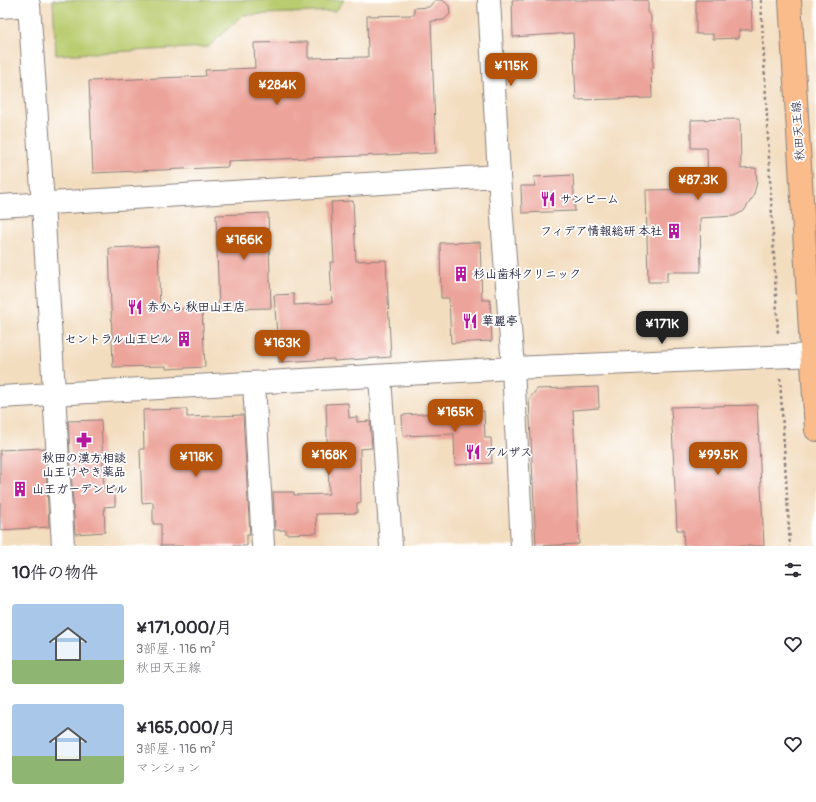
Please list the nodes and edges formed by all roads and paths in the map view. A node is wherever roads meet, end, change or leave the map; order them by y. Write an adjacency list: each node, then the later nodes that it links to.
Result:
1 (489, 0): 5 (street)
2 (761, 0): 9 (path)
3 (790, 0): 8 (main road, 秋田天王線)
4 (0, 7): 6 (street)
5 (499, 176): 6 (street); 10 (street)
6 (43, 204): 7 (street); 13 (street)
7 (0, 206)
8 (814, 355): 9 (street); 15 (main road, 秋田天王線)
9 (779, 356): 10 (street); 20 (path)
10 (513, 368): 11 (street); 19 (street)
11 (380, 376): 12 (street); 18 (street)
12 (254, 383): 13 (street); 17 (street)
13 (54, 394): 14 (street); 16 (street)
14 (0, 397)
15 (816, 430)
16 (63, 546)
17 (263, 546)
18 (391, 546)
19 (522, 546)
20 (790, 546)

